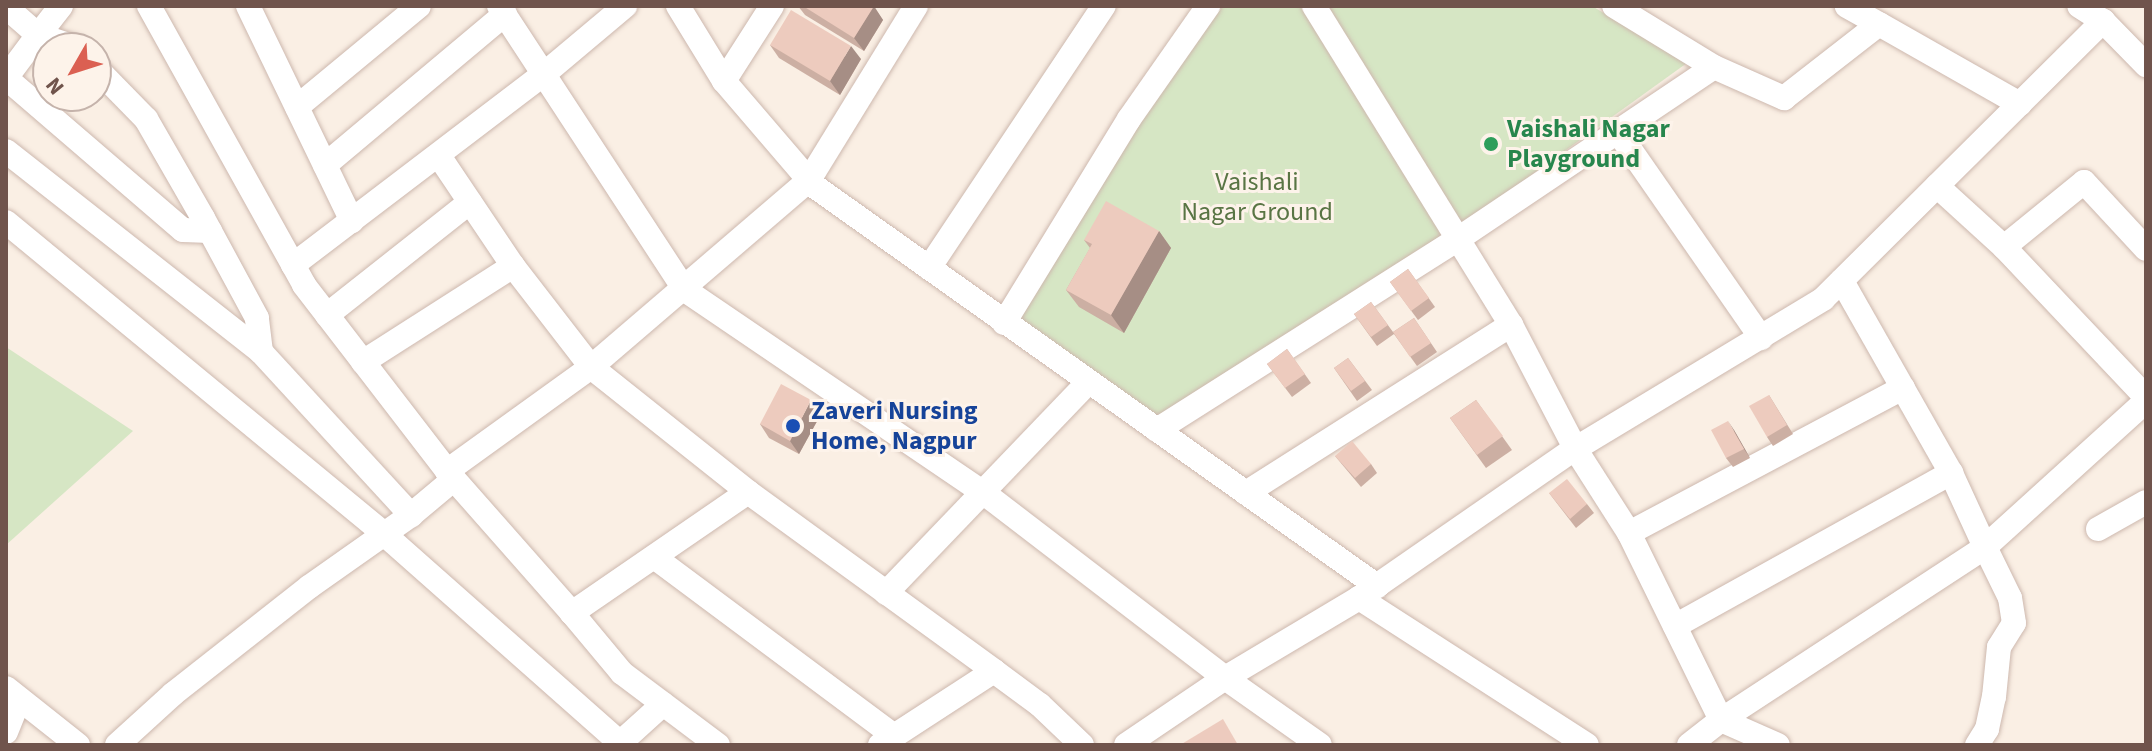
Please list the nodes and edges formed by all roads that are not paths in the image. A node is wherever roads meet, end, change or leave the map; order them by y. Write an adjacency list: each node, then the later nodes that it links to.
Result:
1 (61, 6): 20 (street)
2 (149, 6): 43 (street)
3 (248, 6): 29 (street)
4 (419, 6): 29 (street)
5 (625, 6): 24 (street)
6 (678, 6): 26 (street)
7 (772, 6): 26 (street)
8 (916, 6): 34 (street)
9 (1104, 6): 45 (street)
10 (1208, 6): 49 (street)
11 (1314, 6): 40 (street)
12 (1614, 6): 23 (street)
13 (1847, 6): 18 (street)
14 (2079, 6): 17 (street)
15 (6, 7): 19 (street)
16 (502, 10): 24 (street); 33 (street)
17 (2103, 21): 22 (street); 28 (street)
18 (1879, 24): 23 (street); 28 (street)
19 (35, 32)
20 (40, 32)
21 (32, 43): 25 (street)
22 (2146, 65)
23 (1714, 67): 30 (street)
24 (544, 74): 32 (street); 47 (street)
25 (6, 78): 39 (street)
26 (724, 81): 34 (street)
27 (112, 84): 39 (street)
28 (2020, 104): 35 (street)
29 (297, 107): 33 (street)
30 (1618, 132): 40 (street); 51 (street)
31 (6, 151): 52 (street)
32 (439, 156): 36 (street); 37 (street)
33 (325, 165): 37 (street)
34 (809, 180): 45 (street); 47 (street)
35 (1937, 186): 41 (street); 46 (street)
36 (470, 202): 44 (street); 48 (street)
37 (352, 221): 43 (street)
38 (6, 222): 69 (street)
39 (210, 231): 52 (street)
40 (1458, 239): 50 (street); 58 (street)
41 (2004, 247): 42 (street); 57 (street)
42 (2146, 249)
43 (293, 265): 48 (street)
44 (513, 266): 53 (street); 54 (street)
45 (929, 268): 49 (street)
46 (1842, 281): 51 (street); 56 (street)
47 (685, 290): 54 (street); 63 (street)
48 (327, 315): 53 (street)
49 (1004, 323): 55 (street)
50 (1511, 325): 59 (street); 64 (street)
51 (1761, 338): 59 (street)
52 (261, 352): 66 (street)
53 (363, 362): 61 (street)
54 (591, 367): 61 (street); 62 (street)
55 (1088, 382): 58 (street); 63 (street)
56 (1903, 388): 60 (street); 68 (street)
57 (2146, 399): 70 (street)
58 (1157, 430): 64 (street)
59 (1576, 450): 68 (street); 72 (street)
60 (1951, 473): 70 (street); 75 (street)
61 (450, 475): 66 (street); 74 (street)
62 (748, 492): 71 (street); 73 (street)
63 (984, 493): 73 (street); 77 (street)
64 (1246, 493): 72 (street)
65 (2146, 502): 67 (street)
66 (411, 515): 69 (street)
67 (2098, 529)
68 (1629, 533): 75 (street)
69 (384, 534): 79 (street); 84 (street)
70 (1985, 547): 80 (street); 92 (street)
71 (654, 557): 74 (street); 82 (street)
72 (1368, 592): 77 (street); 89 (street)
73 (886, 593): 76 (street)
74 (572, 613): 79 (street)
75 (1675, 626): 80 (street)
76 (994, 671): 82 (street); 86 (street)
77 (1225, 678): 87 (street); 88 (street)
78 (13, 693): 81 (street); 83 (street)
79 (663, 704): 85 (street)
80 (1721, 720): 90 (street); 91 (street)
81 (6, 732)
82 (887, 741)
83 (78, 745)
84 (117, 745)
85 (718, 745)
86 (1082, 745)
87 (1126, 745)
88 (1320, 745)
89 (1587, 745)
90 (1689, 745)
91 (1778, 745)
92 (1977, 745)

